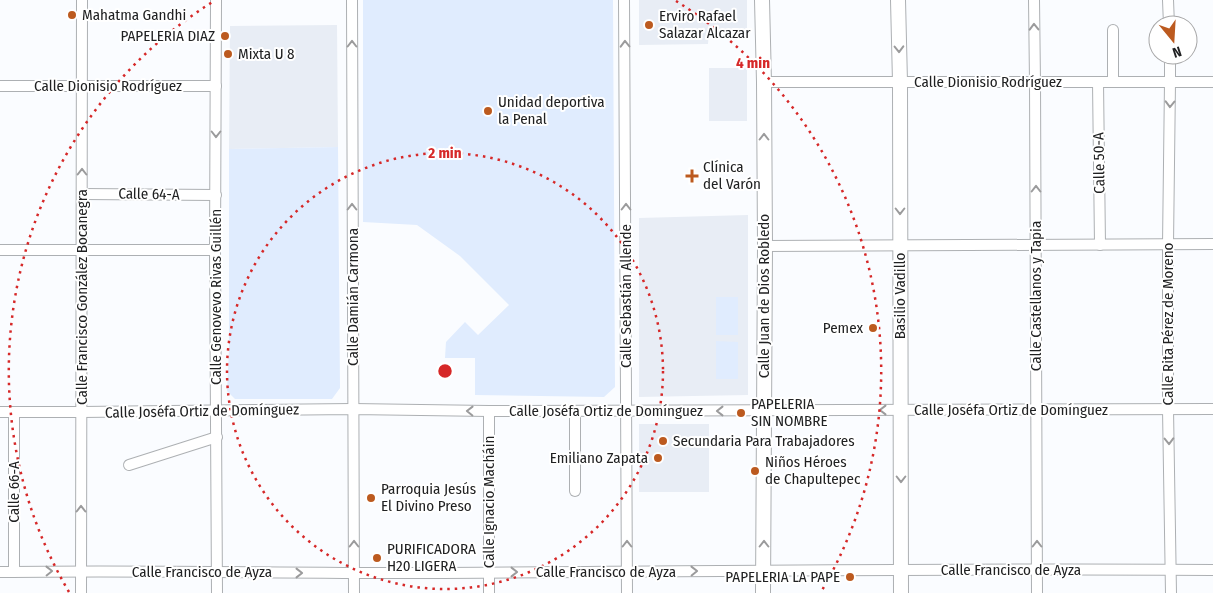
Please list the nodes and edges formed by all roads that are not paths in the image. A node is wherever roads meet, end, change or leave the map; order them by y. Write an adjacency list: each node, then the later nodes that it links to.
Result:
1 (82, 0): 20 (street, Calle Francisco González Bocanegra)
2 (216, 0): 21 (street, Calle Genovevo Rivas Guillén)
3 (352, 0): 33 (street, Calle Damián Carmona, one-way to 3)
4 (624, 0): 42 (street, Calle Sebastián Allende, one-way to 4)
5 (762, 0): 12 (street, Calle Juan de Dios Robledo)
6 (898, 0): 13 (street, Basilio Vadillo, one-way to 13)
7 (1034, 0): 14 (street, Calle Castellanos y Tapia, one-way to 7)
8 (1168, 0): 9 (street)
9 (1169, 15)
10 (1113, 30): 16 (street)
11 (1170, 65): 17 (street, Calle Rita Pérez de Moreno)
12 (764, 82): 13 (street, Calle Dionisio Rodríguez); 28 (street, Calle Juan de Dios Robledo, one-way to 12)
13 (900, 82): 14 (street, Calle Dionisio Rodríguez); 29 (street, Basilio Vadillo, one-way to 29)
14 (1035, 82): 15 (street, Calle Dionisio Rodríguez); 25 (street, Calle Castellanos y Tapia, one-way to 14)
15 (1098, 82): 16 (street, Calle Dionisio Rodríguez); 26 (street, Calle 50-A)
16 (1113, 82): 17 (street, Calle Dionisio Rodríguez)
17 (1170, 82): 18 (street, Calle Dionisio Rodríguez); 27 (street, Calle Rita Pérez de Moreno, one-way to 27)
18 (1213, 82)
19 (0, 86): 20 (street, Calle Dionisio Rodríguez)
20 (82, 86): 21 (street, Calle Dionisio Rodríguez); 22 (street, Calle Francisco González Bocanegra, one-way to 20)
21 (216, 86): 23 (street, Calle Genovevo Rivas Guillén, one-way to 23)
22 (82, 194): 23 (street, Calle 64-A); 31 (street, Calle Francisco González Bocanegra)
23 (216, 195): 32 (street, Calle Genovevo Rivas Guillén)
24 (1213, 244): 27 (street)
25 (1036, 245): 26 (street); 29 (street); 37 (street, Calle Castellanos y Tapia)
26 (1100, 245): 27 (street)
27 (1168, 245): 38 (street, Calle Rita Pérez de Moreno)
28 (765, 246): 29 (street); 35 (street, Calle Juan de Dios Robledo)
29 (900, 246): 36 (street, Basilio Vadillo)
30 (0, 250): 31 (street)
31 (82, 250): 32 (street); 45 (street, Calle Francisco González Bocanegra)
32 (215, 250): 39 (street, Calle Genovevo Rivas Guillén)
33 (353, 409): 39 (street, Calle Joséfa Ortiz de Domínguez); 40 (street, Calle Joséfa Ortiz de Domínguez, one-way to 33); 60 (street, Calle Damián Carmona, one-way to 33)
34 (1213, 409): 38 (street, Calle Joséfa Ortiz de Domínguez)
35 (764, 410): 36 (street, Calle Joséfa Ortiz de Domínguez, one-way to 35); 42 (street, Calle Joséfa Ortiz de Domínguez, one-way to 42); 49 (street, Calle Juan de Dios Robledo, one-way to 35)
36 (900, 410): 37 (street, Calle Joséfa Ortiz de Domínguez); 50 (street, Basilio Vadillo, one-way to 50)
37 (1036, 410): 38 (street, Calle Joséfa Ortiz de Domínguez); 51 (street, Calle Castellanos y Tapia, one-way to 37)
38 (1168, 410): 52 (street, Calle Rita Pérez de Moreno, one-way to 52)
39 (217, 411): 45 (street, Calle Joséfa Ortiz de Domínguez); 46 (street, Calle Genovevo Rivas Guillén)
40 (489, 411): 41 (street, Calle Joséfa Ortiz de Domínguez); 58 (street, Calle Ignacio Macháin)
41 (575, 411): 42 (street, Calle Joséfa Ortiz de Domínguez); 48 (street)
42 (627, 411): 59 (street, Calle Sebastián Allende, one-way to 42)
43 (0, 412): 44 (street, Calle Joséfa Ortiz de Domínguez)
44 (14, 412): 45 (street, Calle Joséfa Ortiz de Domínguez); 56 (street, Calle 66-A)
45 (82, 412): 54 (street, Calle Francisco González Bocanegra, one-way to 45)
46 (217, 437): 47 (street); 57 (street, Calle Genovevo Rivas Guillén)
47 (129, 465)
48 (575, 491)
49 (764, 570): 50 (street, Calle Francisco de Ayza); 59 (street, Calle Francisco de Ayza, one-way to 49); 66 (street, Calle Juan de Dios Robledo)
50 (901, 570): 51 (street, Calle Francisco de Ayza); 67 (street, Basilio Vadillo)
51 (1037, 570): 52 (street, Calle Francisco de Ayza); 68 (street, Calle Castellanos y Tapia)
52 (1171, 570): 53 (street, Calle Francisco de Ayza); 69 (street, Calle Rita Pérez de Moreno)
53 (1213, 570)
54 (81, 571): 56 (street, Calle Francisco de Ayza, one-way to 54); 57 (street, Calle Francisco de Ayza); 61 (street, Calle Francisco González Bocanegra)
55 (0, 572): 56 (street, Calle Francisco de Ayza)
56 (14, 572)
57 (217, 572): 60 (street, Calle Francisco de Ayza, one-way to 60); 62 (street, Calle Genovevo Rivas Guillén)
58 (489, 572): 59 (street, Calle Francisco de Ayza, one-way to 59); 60 (street, Calle Francisco de Ayza); 64 (street, Calle Ignacio Macháin)
59 (627, 572): 65 (street, Calle Sebastián Allende)
60 (354, 573): 63 (street, Calle Damián Carmona)
61 (81, 593)
62 (217, 593)
63 (354, 593)
64 (489, 593)
65 (627, 593)
66 (763, 593)
67 (901, 593)
68 (1037, 593)
69 (1171, 593)

